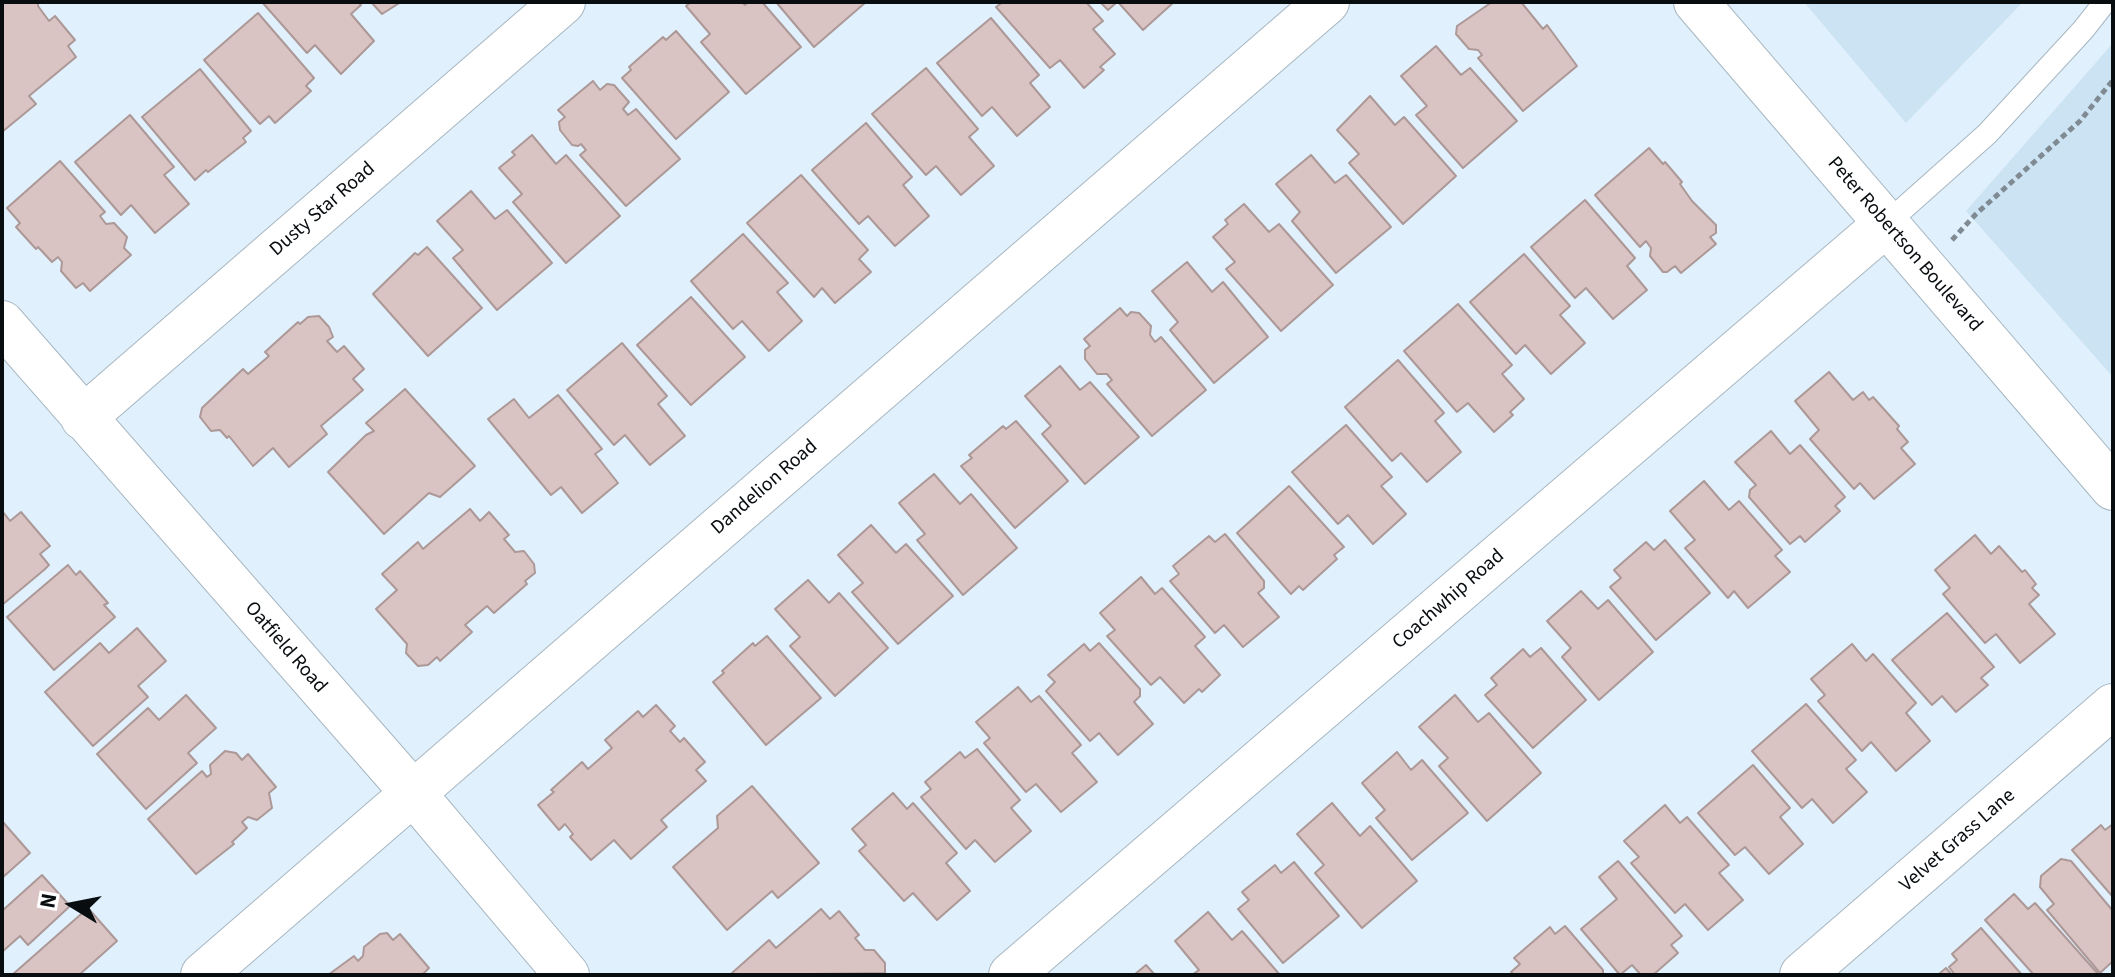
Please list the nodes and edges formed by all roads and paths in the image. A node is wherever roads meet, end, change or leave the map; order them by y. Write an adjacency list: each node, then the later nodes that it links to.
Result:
1 (563, 2): 9 (street, Dusty Star Road)
2 (1327, 2): 12 (street, Dandelion Road)
3 (1696, 2): 6 (street, Peter Robertson Boulevard)
4 (2105, 2): 6 (lane)
5 (2113, 80): 7 (path)
6 (1886, 224): 7 (street, Peter Robertson Boulevard); 15 (street, Coachwhip Road)
7 (1925, 270): 10 (street, Peter Robertson Boulevard)
8 (2, 323): 9 (street, Oatfield Road)
9 (83, 418): 12 (street, Oatfield Road)
10 (2113, 488)
11 (2113, 706): 16 (street, Velvet Grass Lane)
12 (413, 793): 13 (street, Dandelion Road); 14 (street, Oatfield Road)
13 (203, 975)
14 (567, 975)
15 (1011, 975)
16 (1802, 975)

